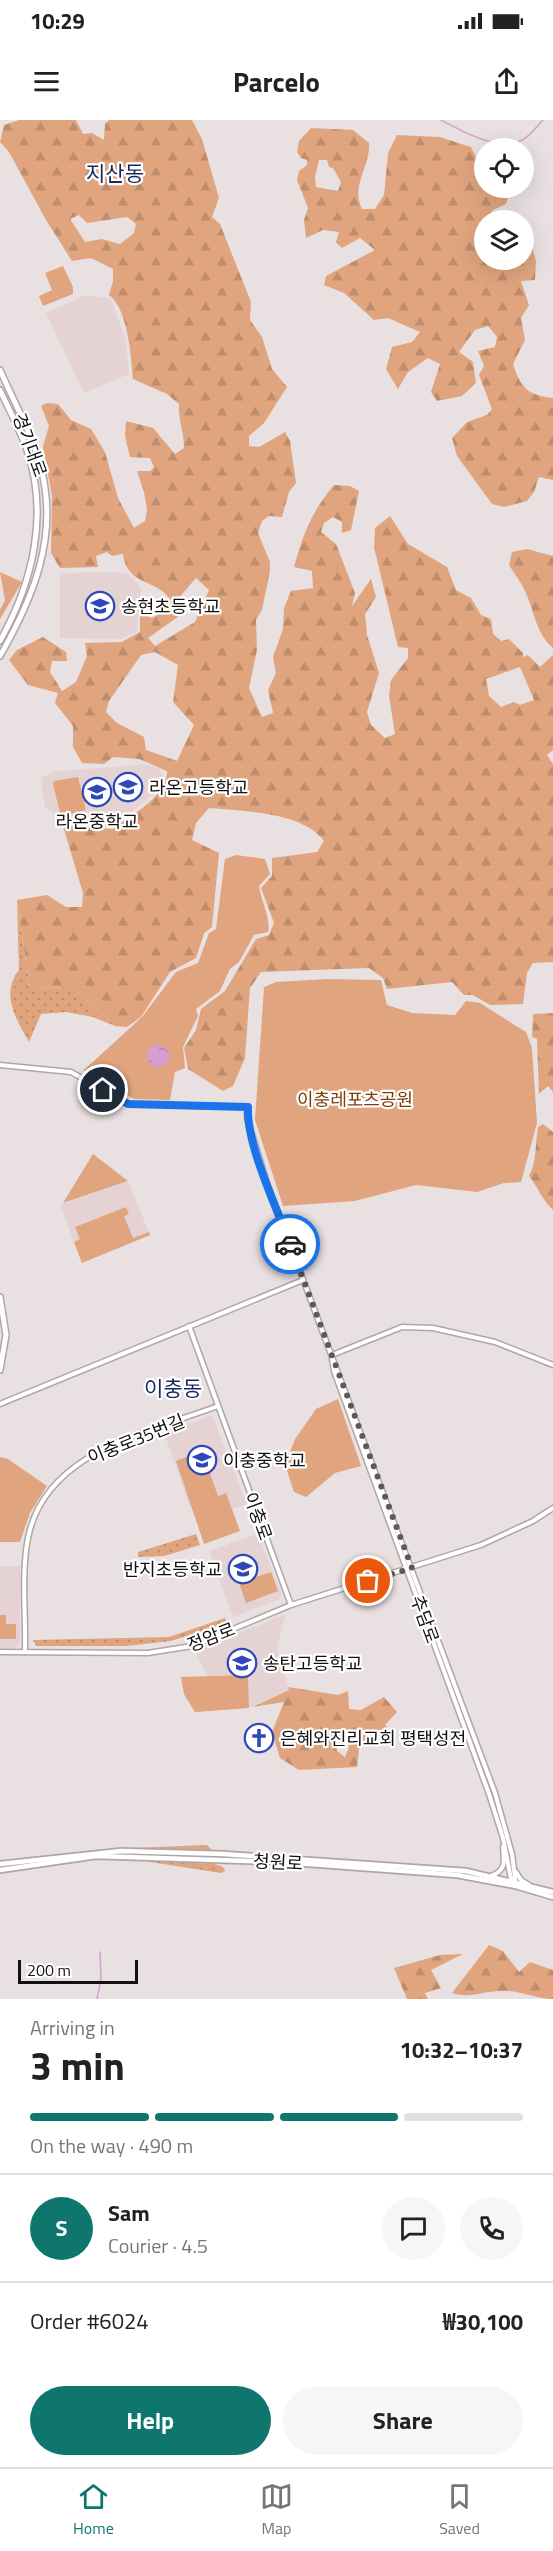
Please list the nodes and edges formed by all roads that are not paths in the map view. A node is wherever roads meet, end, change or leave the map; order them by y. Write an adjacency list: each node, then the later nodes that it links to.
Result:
1 (0, 370): 4 (main road, 경기대로)
2 (0, 390): 3 (main road, 경기대로)
3 (0, 640)
4 (0, 656)
5 (0, 1065): 6 (street, 추담로)
6 (303, 1280): 8 (street); 9 (street, 추담로)
7 (0, 1297): 11 (main road)
8 (189, 1326): 13 (street); 15 (street, 이충로)
9 (332, 1355): 10 (street); 17 (street, 추담로); 18 (street, 추담로)
10 (553, 1365)
11 (0, 1370)
12 (0, 1398): 13 (street)
13 (6, 1401): 14 (street)
14 (0, 1404)
15 (218, 1406): 19 (street, 이충로); 21 (street, 이충로35번길)
16 (553, 1508): 17 (street)
17 (412, 1568): 18 (street, 정암로); 23 (street, 추담로)
18 (407, 1570): 19 (street, 정암로); 22 (street, 추담로)
19 (291, 1605): 21 (street, 정암로)
20 (0, 1652): 21 (street, 정암로)
21 (25, 1652)
22 (503, 1837): 26 (street); 27 (street, 추담로)
23 (513, 1863): 27 (street, 추담로); 28 (street)
24 (0, 1864): 26 (main road, 청원로)
25 (0, 1870): 27 (main road, 청원로)
26 (491, 1876): 27 (main road, 청원로)
27 (514, 1883): 28 (main road, 청원로); 30 (main road, 청원로)
28 (530, 1885): 29 (main road, 청원로)
29 (553, 1892)
30 (553, 1898)

